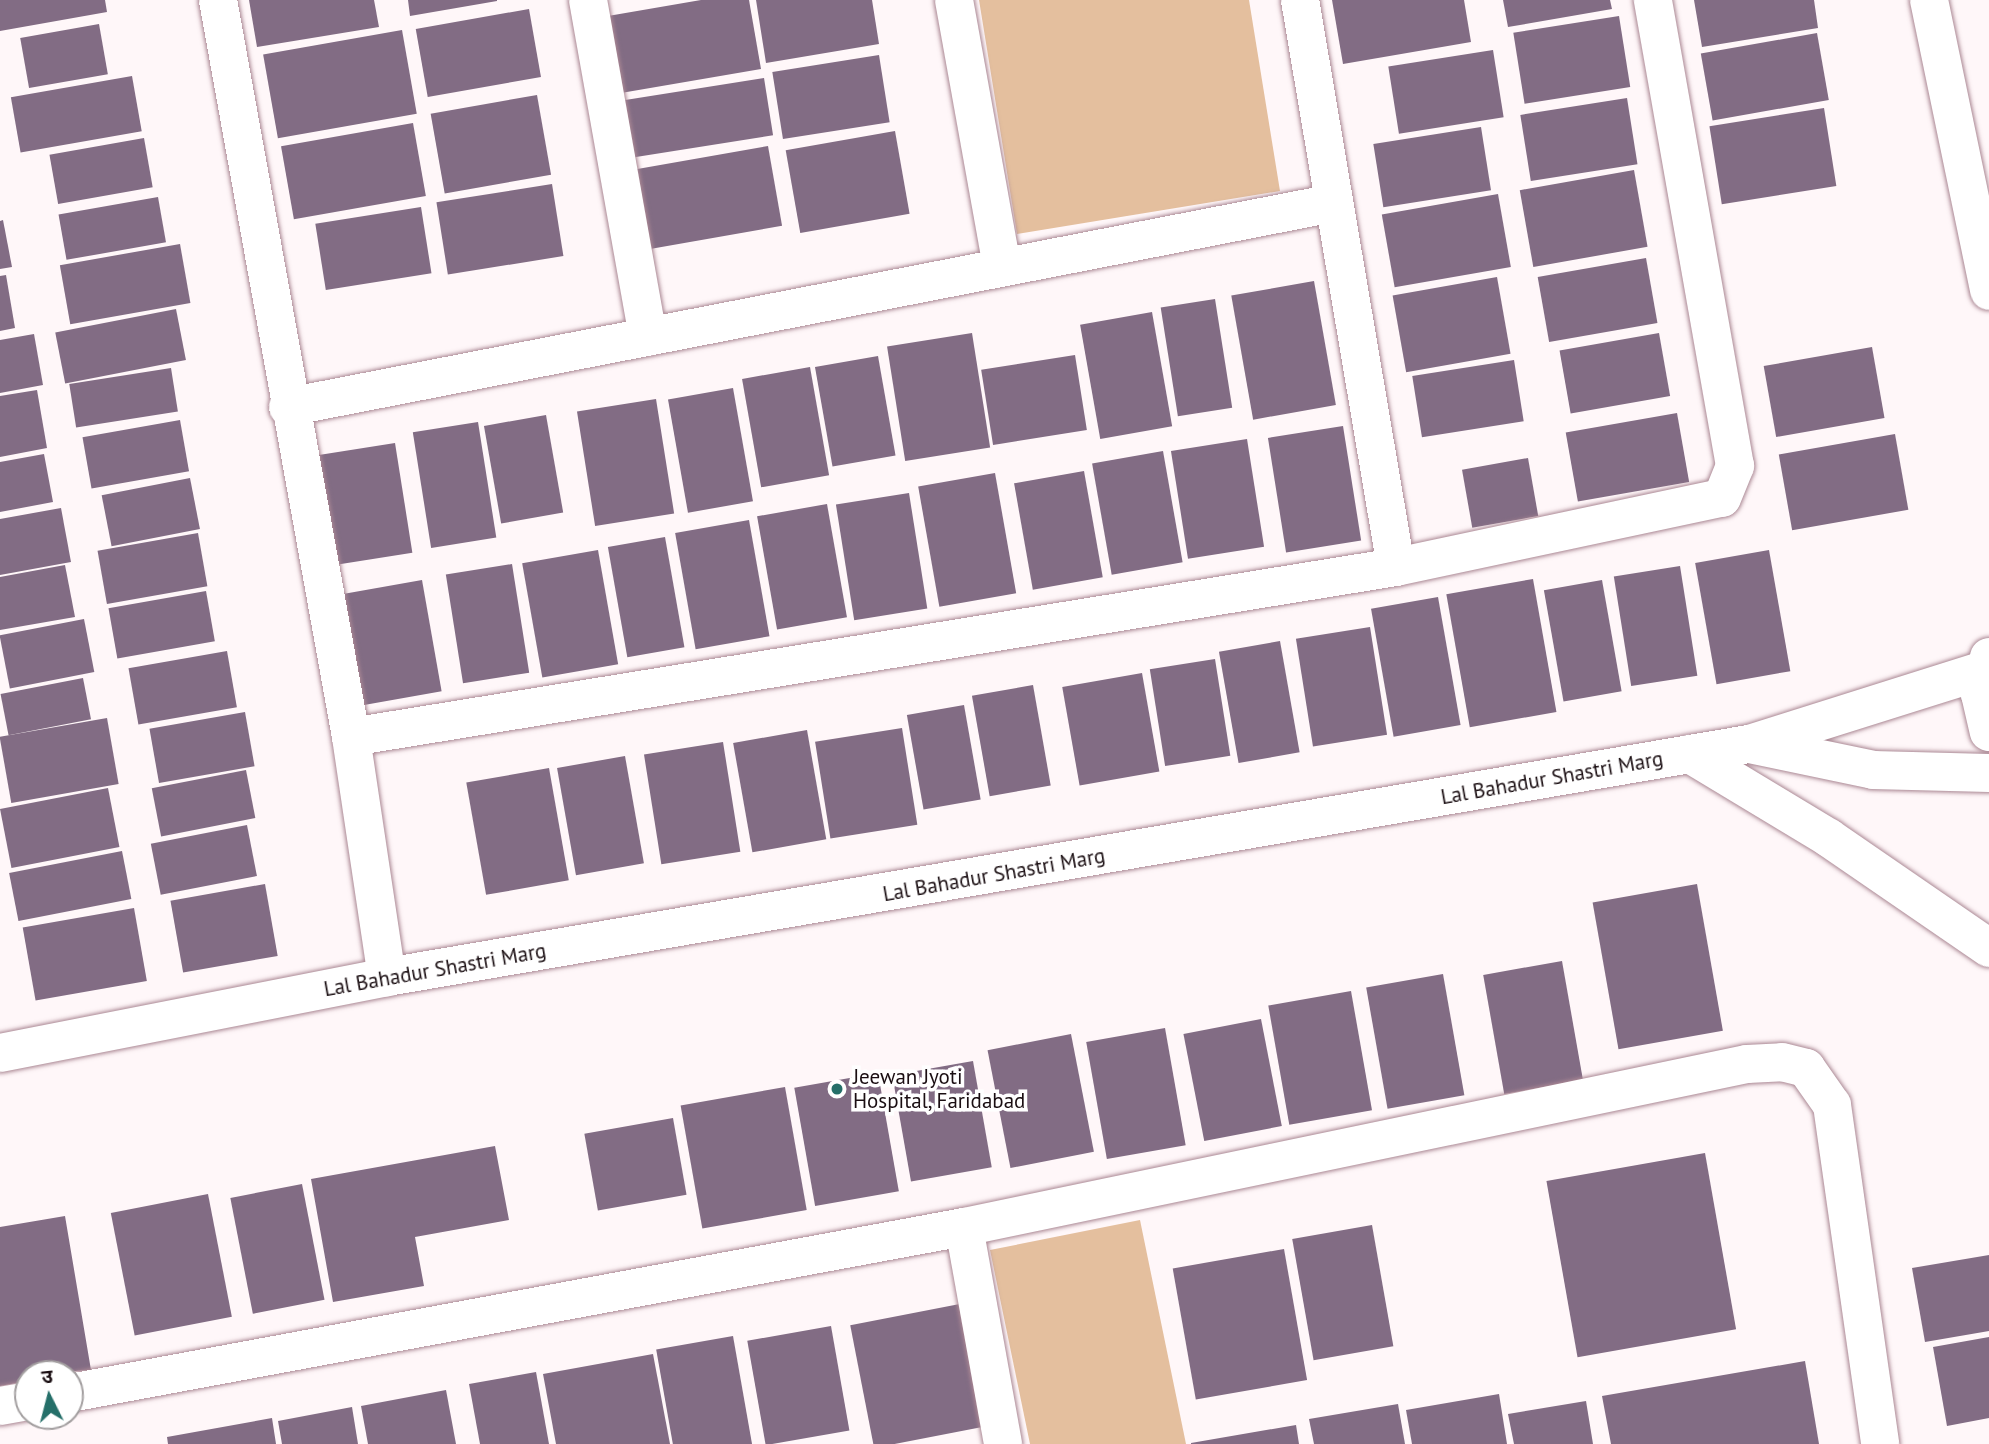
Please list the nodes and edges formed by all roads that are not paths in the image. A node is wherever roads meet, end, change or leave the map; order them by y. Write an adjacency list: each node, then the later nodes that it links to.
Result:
1 (218, 0): 11 (street)
2 (588, 0): 10 (street)
3 (954, 0): 8 (street)
4 (1300, 0): 7 (street)
5 (1653, 0): 12 (street)
6 (1930, 0): 9 (street)
7 (1334, 203): 8 (street); 12 (street)
8 (1002, 268): 10 (street)
9 (1989, 291)
10 (648, 337): 11 (street)
11 (288, 407): 15 (street)
12 (1396, 567): 15 (street)
13 (1986, 663): 14 (street); 16 (street)
14 (1989, 732)
15 (351, 737): 20 (street)
16 (1749, 744): 17 (street, Lal Bahadur Shastri Marg); 18 (street, Lal Bahadur Shastri Marg)
17 (1690, 754): 19 (street); 20 (street, Lal Bahadur Shastri Marg)
18 (1989, 773)
19 (1989, 948)
20 (387, 977): 21 (street, Lal Bahadur Shastri Marg)
21 (1, 1046)
22 (964, 1227): 23 (street); 24 (street); 25 (street)
23 (84, 1390)
24 (1003, 1444)
25 (1880, 1444)

